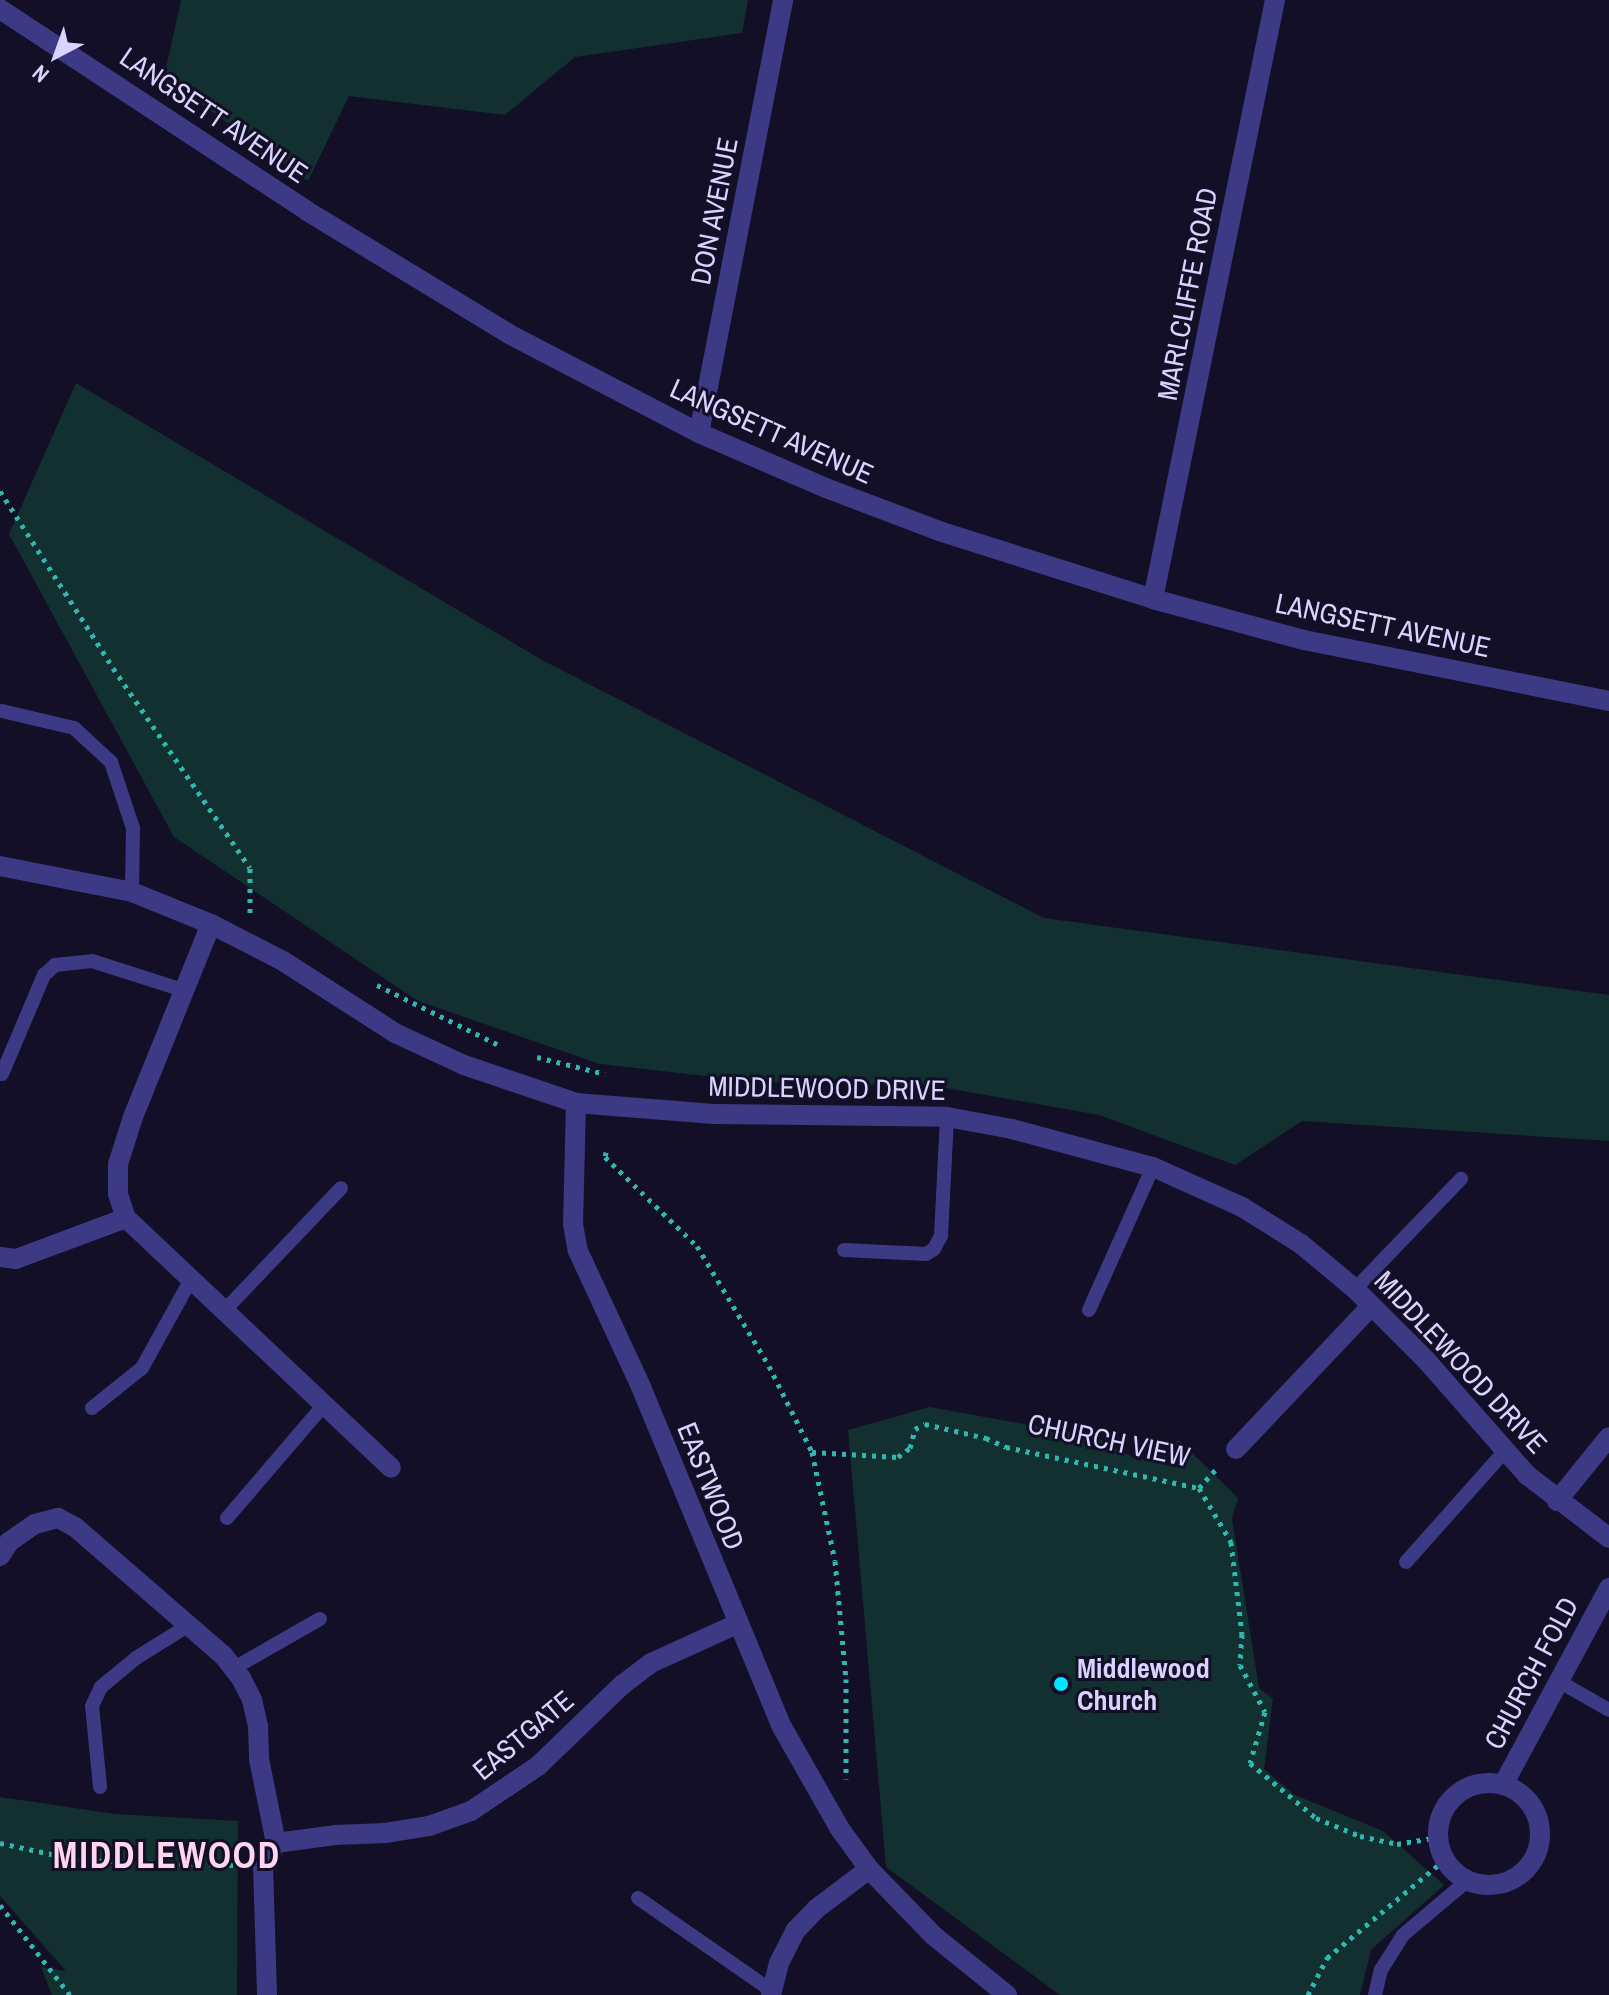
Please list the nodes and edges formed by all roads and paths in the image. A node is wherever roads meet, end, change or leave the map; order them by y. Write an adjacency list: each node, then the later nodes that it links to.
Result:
1 (783, 0): 4 (street, DON AVENUE)
2 (1275, 0): 6 (street, MARLCLIFFE ROAD)
3 (0, 9): 4 (street, LANGSETT AVENUE)
4 (699, 433): 6 (street, LANGSETT AVENUE)
5 (0, 491): 11 (path)
6 (1153, 599): 7 (street, LANGSETT AVENUE)
7 (1609, 701)
8 (2, 711): 10 (lane)
9 (0, 866): 10 (street, MIDDLEWOOD DRIVE)
10 (132, 892): 13 (street, MIDDLEWOOD DRIVE)
11 (251, 911): 12 (path); 14 (path)
12 (263, 919)
13 (211, 924): 14 (street, MIDDLEWOOD DRIVE); 16 (street)
14 (244, 939): 20 (street, MIDDLEWOOD DRIVE)
15 (376, 984): 17 (path)
16 (186, 991): 19 (lane); 26 (street)
17 (502, 1046)
18 (529, 1054): 21 (path)
19 (2, 1074)
20 (576, 1103): 21 (street, MIDDLEWOOD DRIVE); 48 (street, EASTWOOD)
21 (608, 1105): 22 (street, MIDDLEWOOD DRIVE); 38 (path)
22 (947, 1117): 23 (street, MIDDLEWOOD DRIVE); 27 (lane)
23 (1153, 1167): 30 (street, MIDDLEWOOD DRIVE); 32 (lane)
24 (1461, 1179): 30 (lane)
25 (341, 1188): 33 (lane)
26 (126, 1218): 28 (street); 29 (street)
27 (844, 1250)
28 (0, 1257)
29 (190, 1281): 33 (street); 35 (lane)
30 (1355, 1289): 31 (street, MIDDLEWOOD DRIVE)
31 (1371, 1306): 37 (street); 39 (street, MIDDLEWOOD DRIVE)
32 (1089, 1310)
33 (223, 1312): 34 (street)
34 (322, 1407): 40 (street); 42 (lane)
35 (92, 1408)
36 (1609, 1437): 41 (street)
37 (1236, 1449)
38 (812, 1452): 55 (path); 56 (path, CHURCH VIEW)
39 (1504, 1452): 41 (street, MIDDLEWOOD DRIVE); 45 (lane)
40 (391, 1468)
41 (1557, 1501): 43 (street, MIDDLEWOOD DRIVE)
42 (227, 1518)
43 (1609, 1538)
44 (0, 1556): 49 (street)
45 (1406, 1562)
46 (1609, 1588): 51 (street, CHURCH FOLD)
47 (320, 1619): 50 (lane)
48 (737, 1624): 58 (street, EASTGATE); 61 (street, EASTWOOD)
49 (189, 1625): 50 (street); 54 (lane)
50 (234, 1668): 58 (street)
51 (1560, 1682): 52 (lane); 53 (street, CHURCH FOLD)
52 (1609, 1710)
53 (1503, 1785): 56 (street, CHURCH FOLD); 62 (street, CHURCH FOLD)
54 (100, 1787)
55 (846, 1789)
56 (1438, 1837): 59 (street)
57 (0, 1843): 60 (path)
58 (276, 1843): 60 (street)
59 (1444, 1860): 62 (street); 69 (path)
60 (263, 1866): 67 (street)
61 (869, 1869): 65 (street); 68 (street, EASTWOOD)
62 (1467, 1881): 70 (lane)
63 (638, 1898): 65 (lane)
64 (0, 1905): 66 (path)
65 (772, 1993)
66 (70, 1995)
67 (267, 1995)
68 (1007, 1995)
69 (1308, 1995)
70 (1375, 1995)

